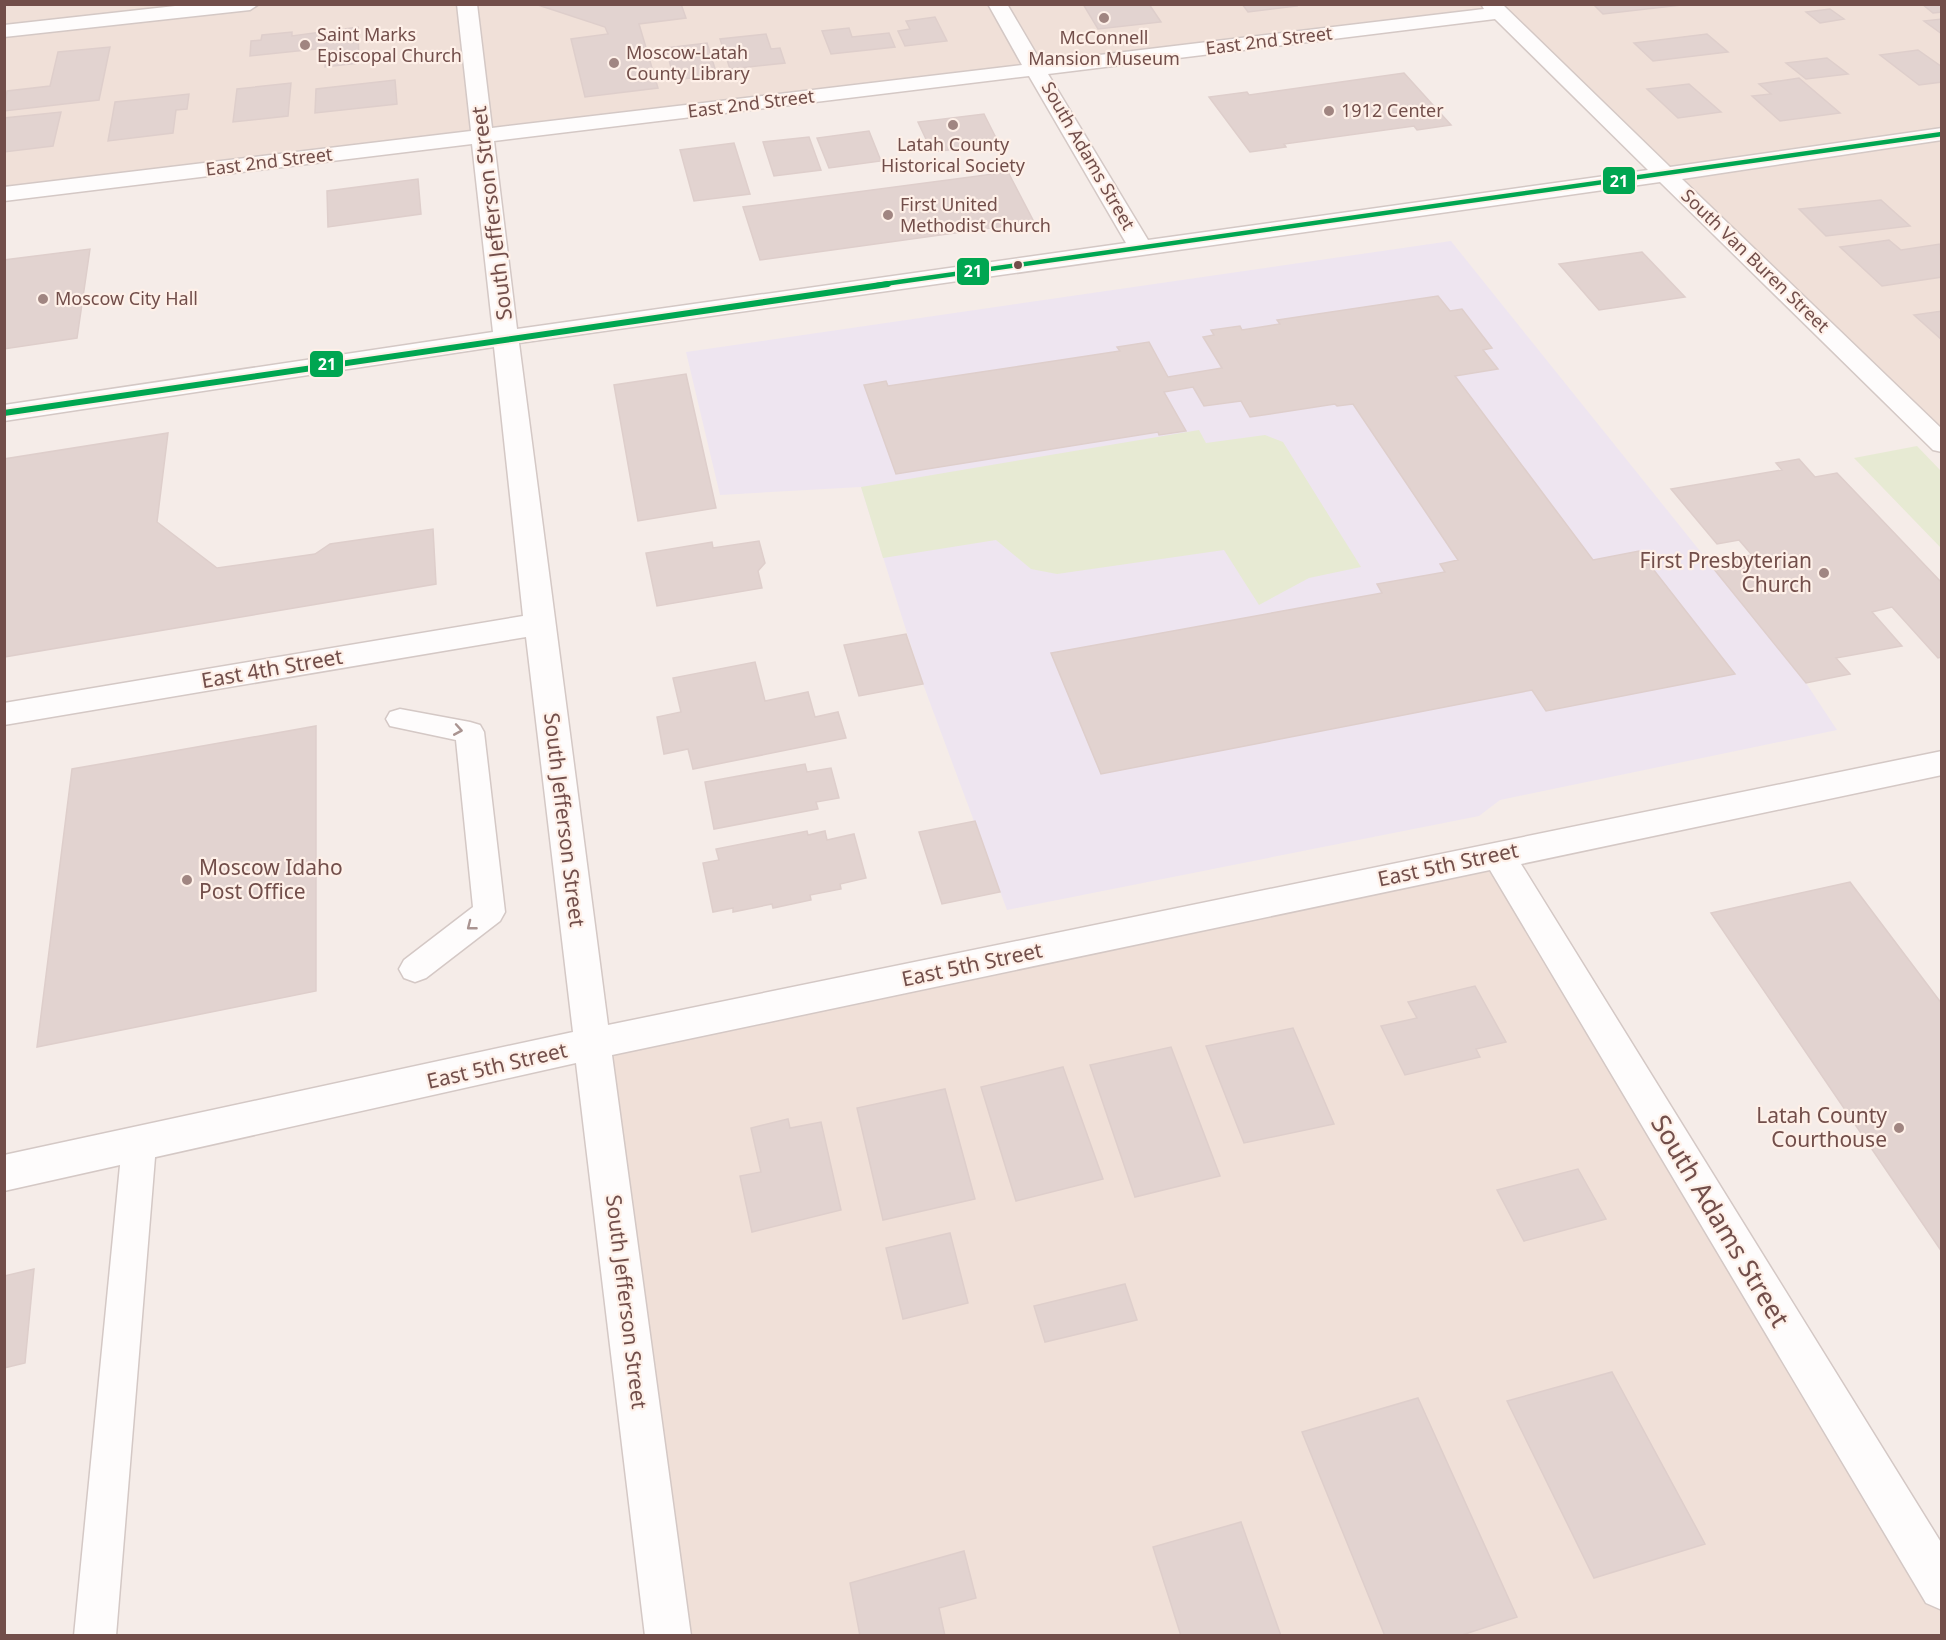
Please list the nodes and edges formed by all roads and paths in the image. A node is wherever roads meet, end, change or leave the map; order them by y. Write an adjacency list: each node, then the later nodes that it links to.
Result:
1 (250, 4): 5 (street)
2 (467, 4): 8 (street, South Jefferson Street)
3 (998, 4): 6 (street, South Adams Street)
4 (1494, 9): 6 (street, East 2nd Street); 9 (street, South Van Buren Street)
5 (4, 31)
6 (1037, 69): 8 (street, East 2nd Street); 11 (street, South Adams Street)
7 (1941, 134): 9 (street)
8 (484, 136): 10 (street, East 2nd Street); 12 (street, South Jefferson Street)
9 (1667, 175): 11 (street); 14 (street, South Van Buren Street)
10 (4, 194)
11 (1140, 247): 12 (street)
12 (507, 338): 13 (street); 15 (street, South Jefferson Street)
13 (4, 413)
14 (1941, 444)
15 (539, 624): 16 (street, East 4th Street); 21 (street, South Jefferson Street)
16 (4, 714)
17 (400, 719): 20 (lane, one-way to 20)
18 (1941, 763): 19 (street, East 5th Street)
19 (1498, 855): 21 (street, East 5th Street); 24 (street, South Adams Street)
20 (415, 969)
21 (592, 1044): 22 (street, East 5th Street); 26 (street, South Jefferson Street)
22 (139, 1146): 23 (street, East 5th Street); 25 (lane)
23 (4, 1173)
24 (1941, 1587)
25 (95, 1635)
26 (668, 1635)

